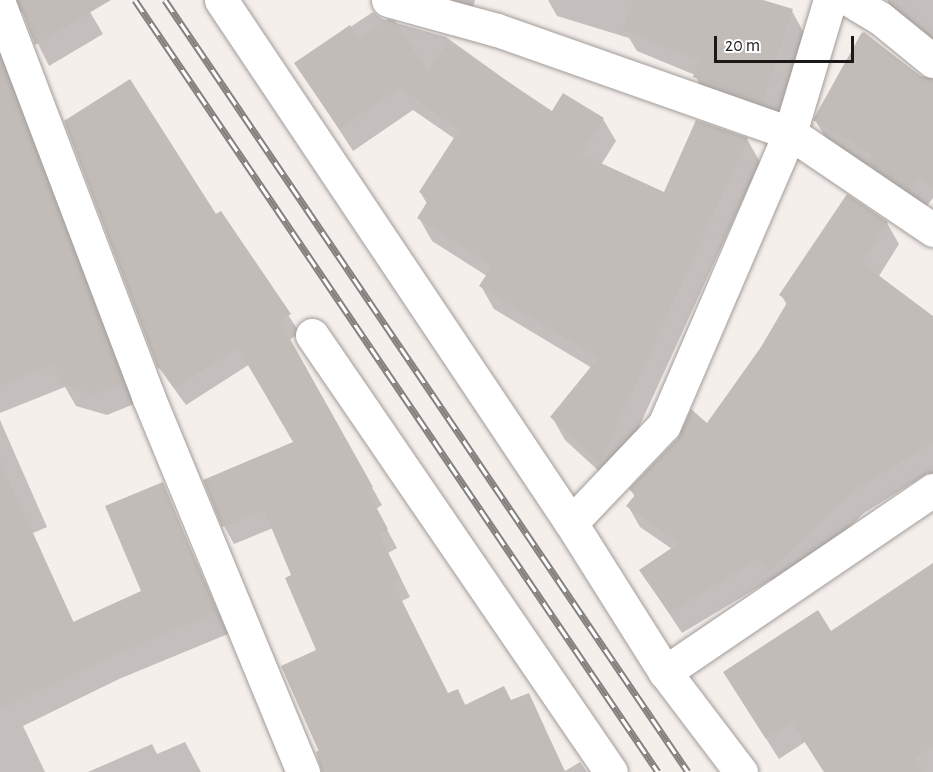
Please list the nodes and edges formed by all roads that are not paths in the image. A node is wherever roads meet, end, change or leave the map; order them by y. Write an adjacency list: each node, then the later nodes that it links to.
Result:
1 (221, 0): 11 (street)
2 (388, 0): 7 (street)
3 (830, 0): 7 (street)
4 (850, 0): 6 (street)
5 (0, 6): 13 (street)
6 (933, 61)
7 (790, 133): 8 (street); 11 (street)
8 (933, 230)
9 (312, 335): 14 (street)
10 (933, 490): 12 (street)
11 (571, 523): 12 (street)
12 (665, 672): 15 (street)
13 (303, 772)
14 (611, 772)
15 (741, 772)

